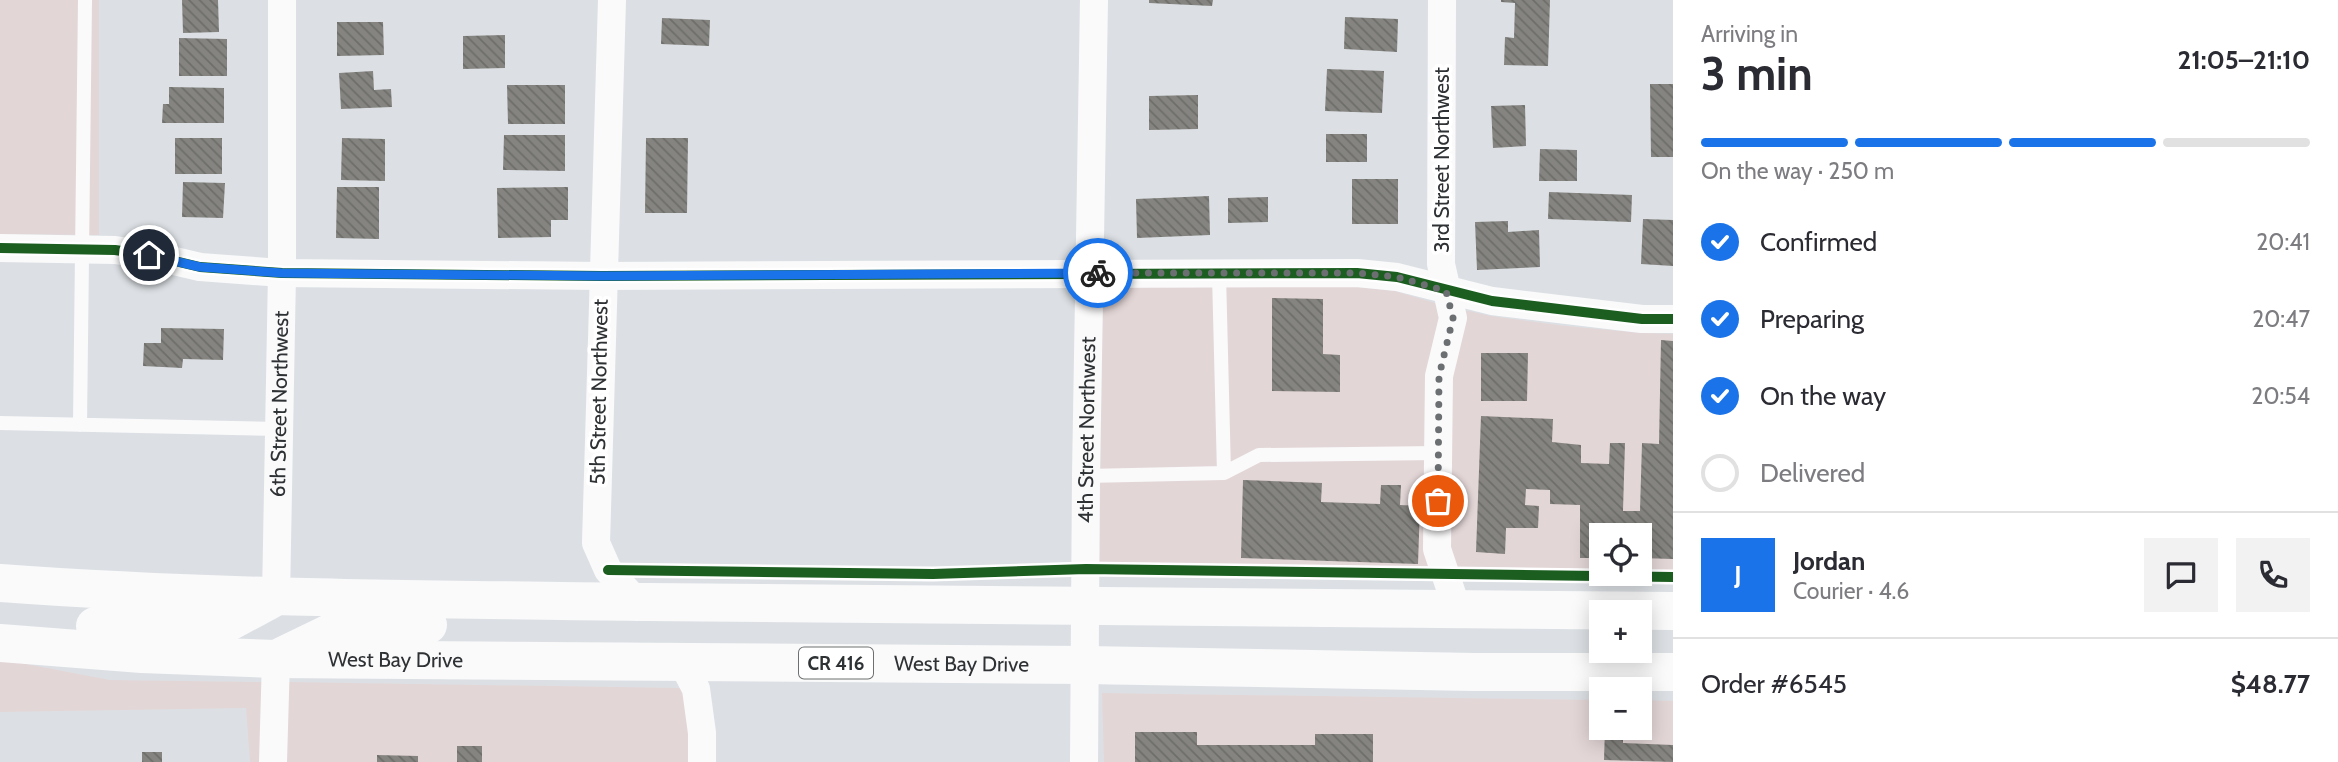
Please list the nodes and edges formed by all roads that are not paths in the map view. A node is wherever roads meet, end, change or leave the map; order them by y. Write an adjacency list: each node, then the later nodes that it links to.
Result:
1 (85, 0): 7 (lane)
2 (282, 0): 8 (street, 6th Street Northwest)
3 (612, 0): 11 (street, 5th Street Northwest)
4 (1094, 0): 9 (street, 4th Street Northwest)
5 (1442, 0): 12 (street, 3rd Street Northwest)
6 (0, 248): 7 (street)
7 (82, 249): 8 (street); 15 (lane)
8 (282, 273): 11 (street); 16 (street, 6th Street Northwest)
9 (1090, 273): 10 (street); 11 (street); 19 (street, 4th Street Northwest)
10 (1219, 274): 12 (street); 18 (lane)
11 (602, 276): 23 (street, 5th Street Northwest)
12 (1446, 291): 13 (street); 17 (street, 3rd Street Northwest)
13 (1673, 319)
14 (0, 423): 15 (lane)
15 (80, 425): 16 (lane)
16 (279, 429): 21 (street, 6th Street Northwest)
17 (1438, 453): 18 (lane); 25 (street, 3rd Street Northwest)
18 (1224, 473): 19 (lane)
19 (1086, 476): 24 (street, 4th Street Northwest)
20 (0, 583): 21 (main road)
21 (275, 598): 22 (main road); 27 (main road)
22 (546, 601): 23 (main road); 29 (main road)
23 (637, 602): 24 (main road)
24 (1086, 608): 25 (main road); 31 (street, 4th Street Northwest)
25 (1457, 609): 26 (main road)
26 (1673, 611)
27 (0, 637)
28 (0, 643): 29 (main road, West Bay Drive / CR 416)
29 (276, 659): 30 (main road, West Bay Drive / CR 416); 33 (street)
30 (682, 662): 31 (main road, West Bay Drive / CR 416); 34 (street)
31 (1085, 665): 32 (main road, West Bay Drive / CR 416); 35 (street, 4th Street Northwest)
32 (1673, 672)
33 (273, 762)
34 (702, 762)
35 (1084, 762)

